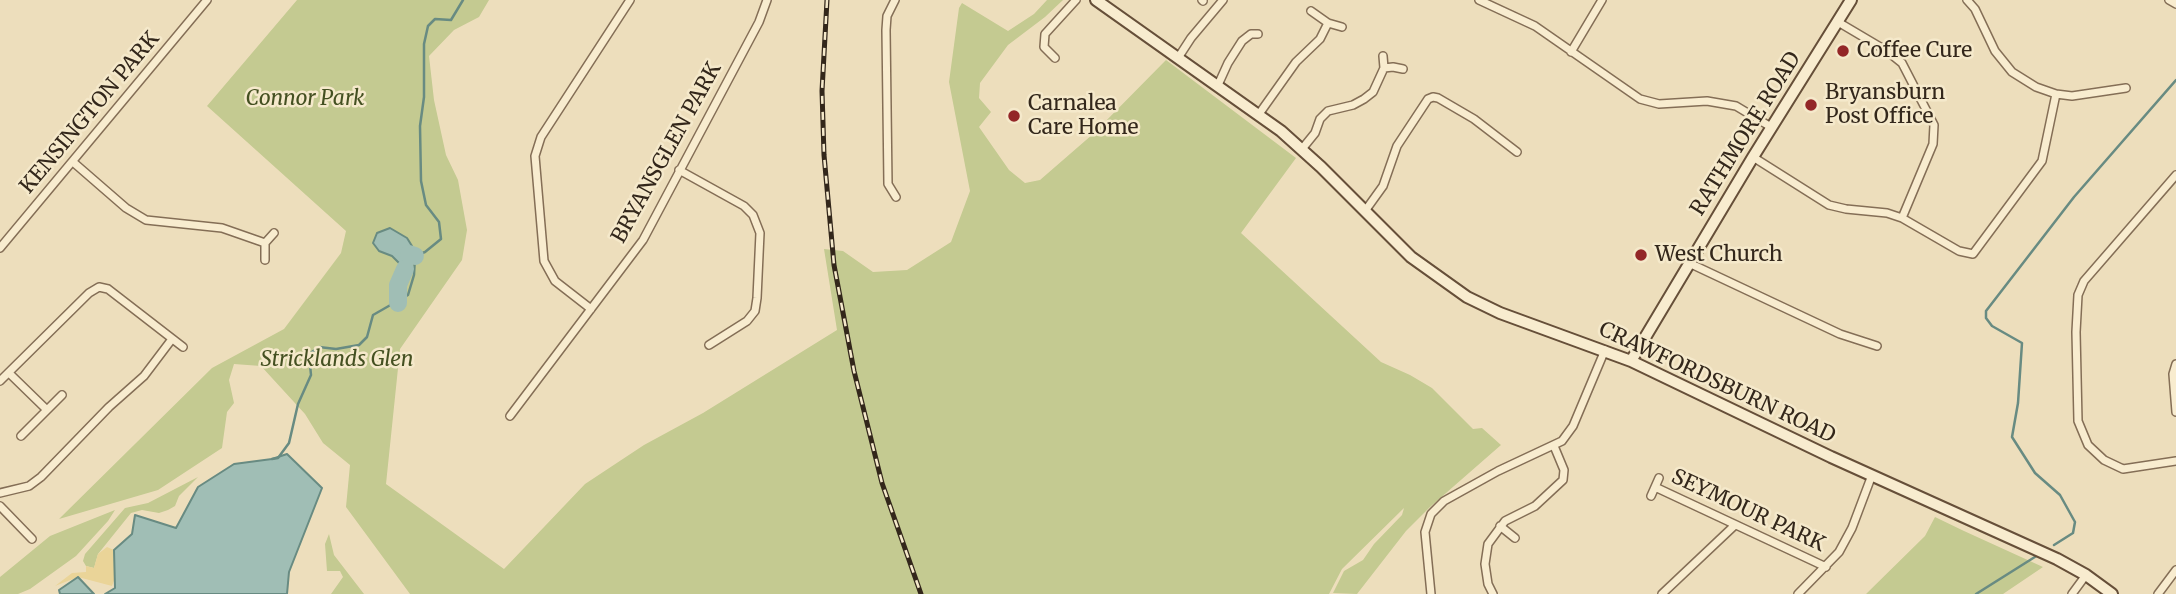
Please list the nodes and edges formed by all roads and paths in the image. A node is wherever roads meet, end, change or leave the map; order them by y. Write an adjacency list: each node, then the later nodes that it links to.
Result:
1 (207, 0): 36 (street, KENSINGTON PARK)
2 (630, 0): 47 (street)
3 (767, 0): 37 (street, BRYANSGLEN PARK)
4 (895, 0): 39 (street)
5 (1076, 0): 24 (street)
6 (1096, 0): 14 (main road, CRAWFORDSBURN ROAD)
7 (1223, 0): 25 (street)
8 (1479, 0): 16 (street)
9 (1501, 0): 16 (street)
10 (1602, 0): 22 (street)
11 (1851, 0): 18 (main road, RATHMORE ROAD)
12 (1967, 0): 30 (street)
13 (2169, 0): 15 (street)
14 (1109, 4): 25 (main road, CRAWFORDSBURN ROAD)
15 (2176, 4)
16 (1496, 8): 22 (street)
17 (1311, 11): 19 (street)
18 (1838, 22): 32 (main road, RATHMORE ROAD); 41 (street)
19 (1328, 23): 20 (street); 31 (street)
20 (1342, 27)
21 (1258, 34): 28 (street)
22 (1571, 52): 32 (street)
23 (1383, 56): 26 (street)
24 (1055, 58)
25 (1178, 58): 28 (main road, CRAWFORDSBURN ROAD)
26 (1384, 68): 27 (street); 33 (street)
27 (1403, 69)
28 (1218, 85): 31 (main road, CRAWFORDSBURN ROAD)
29 (2126, 88): 30 (street)
30 (2056, 94): 41 (street)
31 (1259, 114): 33 (main road, CRAWFORDSBURN ROAD)
32 (1771, 127): 35 (main road, RATHMORE ROAD)
33 (1302, 149): 40 (main road, CRAWFORDSBURN ROAD)
34 (1517, 152): 40 (street)
35 (1753, 157): 41 (street); 46 (main road, RATHMORE ROAD)
36 (73, 162): 43 (street); 44 (street, KENSINGTON PARK)
37 (679, 170): 47 (street, BRYANSGLEN PARK); 49 (street)
38 (2176, 175): 63 (street)
39 (896, 197)
40 (1365, 211): 52 (main road, CRAWFORDSBURN ROAD)
41 (1902, 218)
42 (274, 233): 43 (street)
43 (265, 243): 45 (street)
44 (0, 248)
45 (265, 260)
46 (1689, 263): 50 (street); 53 (main road, RATHMORE ROAD)
47 (591, 309): 60 (street, BRYANSGLEN PARK)
48 (172, 339): 51 (street); 55 (street); 67 (street)
49 (709, 345)
50 (1877, 346)
51 (183, 347)
52 (1605, 351): 53 (main road, CRAWFORDSBURN ROAD); 62 (street)
53 (1631, 361): 64 (main road, CRAWFORDSBURN ROAD)
54 (2176, 364): 59 (street)
55 (9, 373): 56 (street); 58 (street)
56 (0, 381)
57 (62, 395): 58 (street)
58 (47, 410): 61 (street)
59 (2176, 412)
60 (510, 416)
61 (21, 436)
62 (1554, 446): 71 (street); 77 (street)
63 (2176, 461)
64 (1872, 475): 74 (street); 76 (main road, CRAWFORDSBURN ROAD)
65 (1659, 478): 66 (street, SEYMOUR PARK)
66 (1655, 487): 68 (street, SEYMOUR PARK); 70 (street, SEYMOUR PARK)
67 (0, 493)
68 (1651, 496)
69 (0, 506): 73 (street)
70 (1735, 524): 74 (street, SEYMOUR PARK); 79 (street)
71 (1500, 526): 72 (street); 78 (street)
72 (1514, 538)
73 (32, 539)
74 (1826, 567): 80 (street)
75 (2176, 570): 83 (street)
76 (2086, 575): 81 (street); 82 (main road, CRAWFORDSBURN ROAD)
77 (1431, 594)
78 (1493, 594)
79 (1662, 594)
80 (1798, 594)
81 (2072, 594)
82 (2112, 594)
83 (2158, 594)

